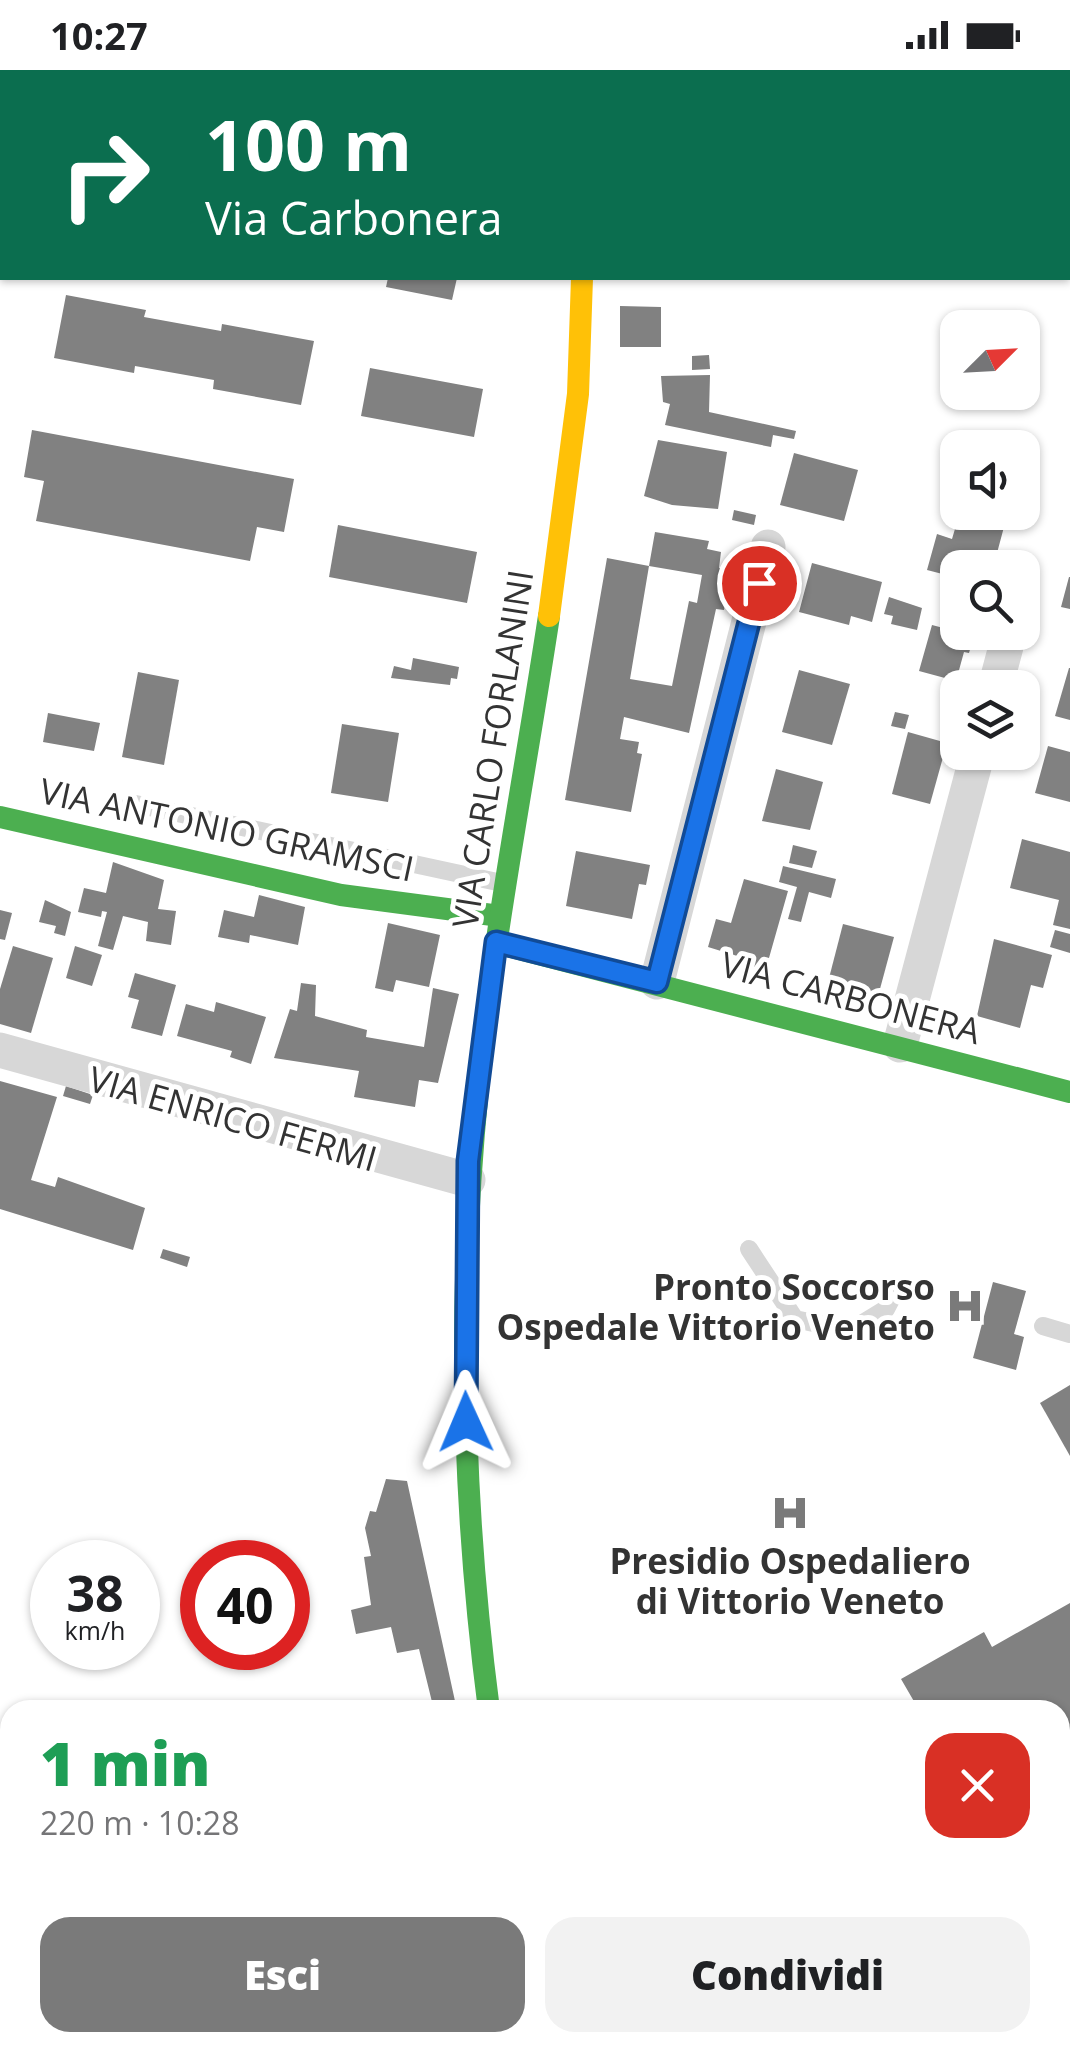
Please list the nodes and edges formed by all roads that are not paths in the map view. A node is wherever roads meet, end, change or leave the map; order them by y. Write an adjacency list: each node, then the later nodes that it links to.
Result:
1 (582, 280): 6 (street, VIA CARLO FORLANINI)
2 (768, 547): 9 (street)
3 (973, 770): 10 (street)
4 (131, 804): 6 (lane)
5 (0, 817): 7 (street, VIA ANTONIO GRAMSCI)
6 (506, 884): 7 (street, VIA CARLO FORLANINI)
7 (500, 916): 8 (street, VIA CARLO FORLANINI)
8 (496, 942): 9 (street, VIA CARBONERA); 13 (street, VIA CARLO FORLANINI)
9 (657, 982): 10 (street, VIA CARBONERA)
10 (900, 1045): 12 (street, VIA CARBONERA)
11 (0, 1050): 13 (street, VIA ENRICO FERMI)
12 (1070, 1092)
13 (468, 1180): 18 (street, VIA CARLO FORLANINI)
14 (749, 1249): 15 (lane)
15 (898, 1288)
16 (1043, 1326): 17 (lane)
17 (1070, 1334)
18 (488, 1700)

